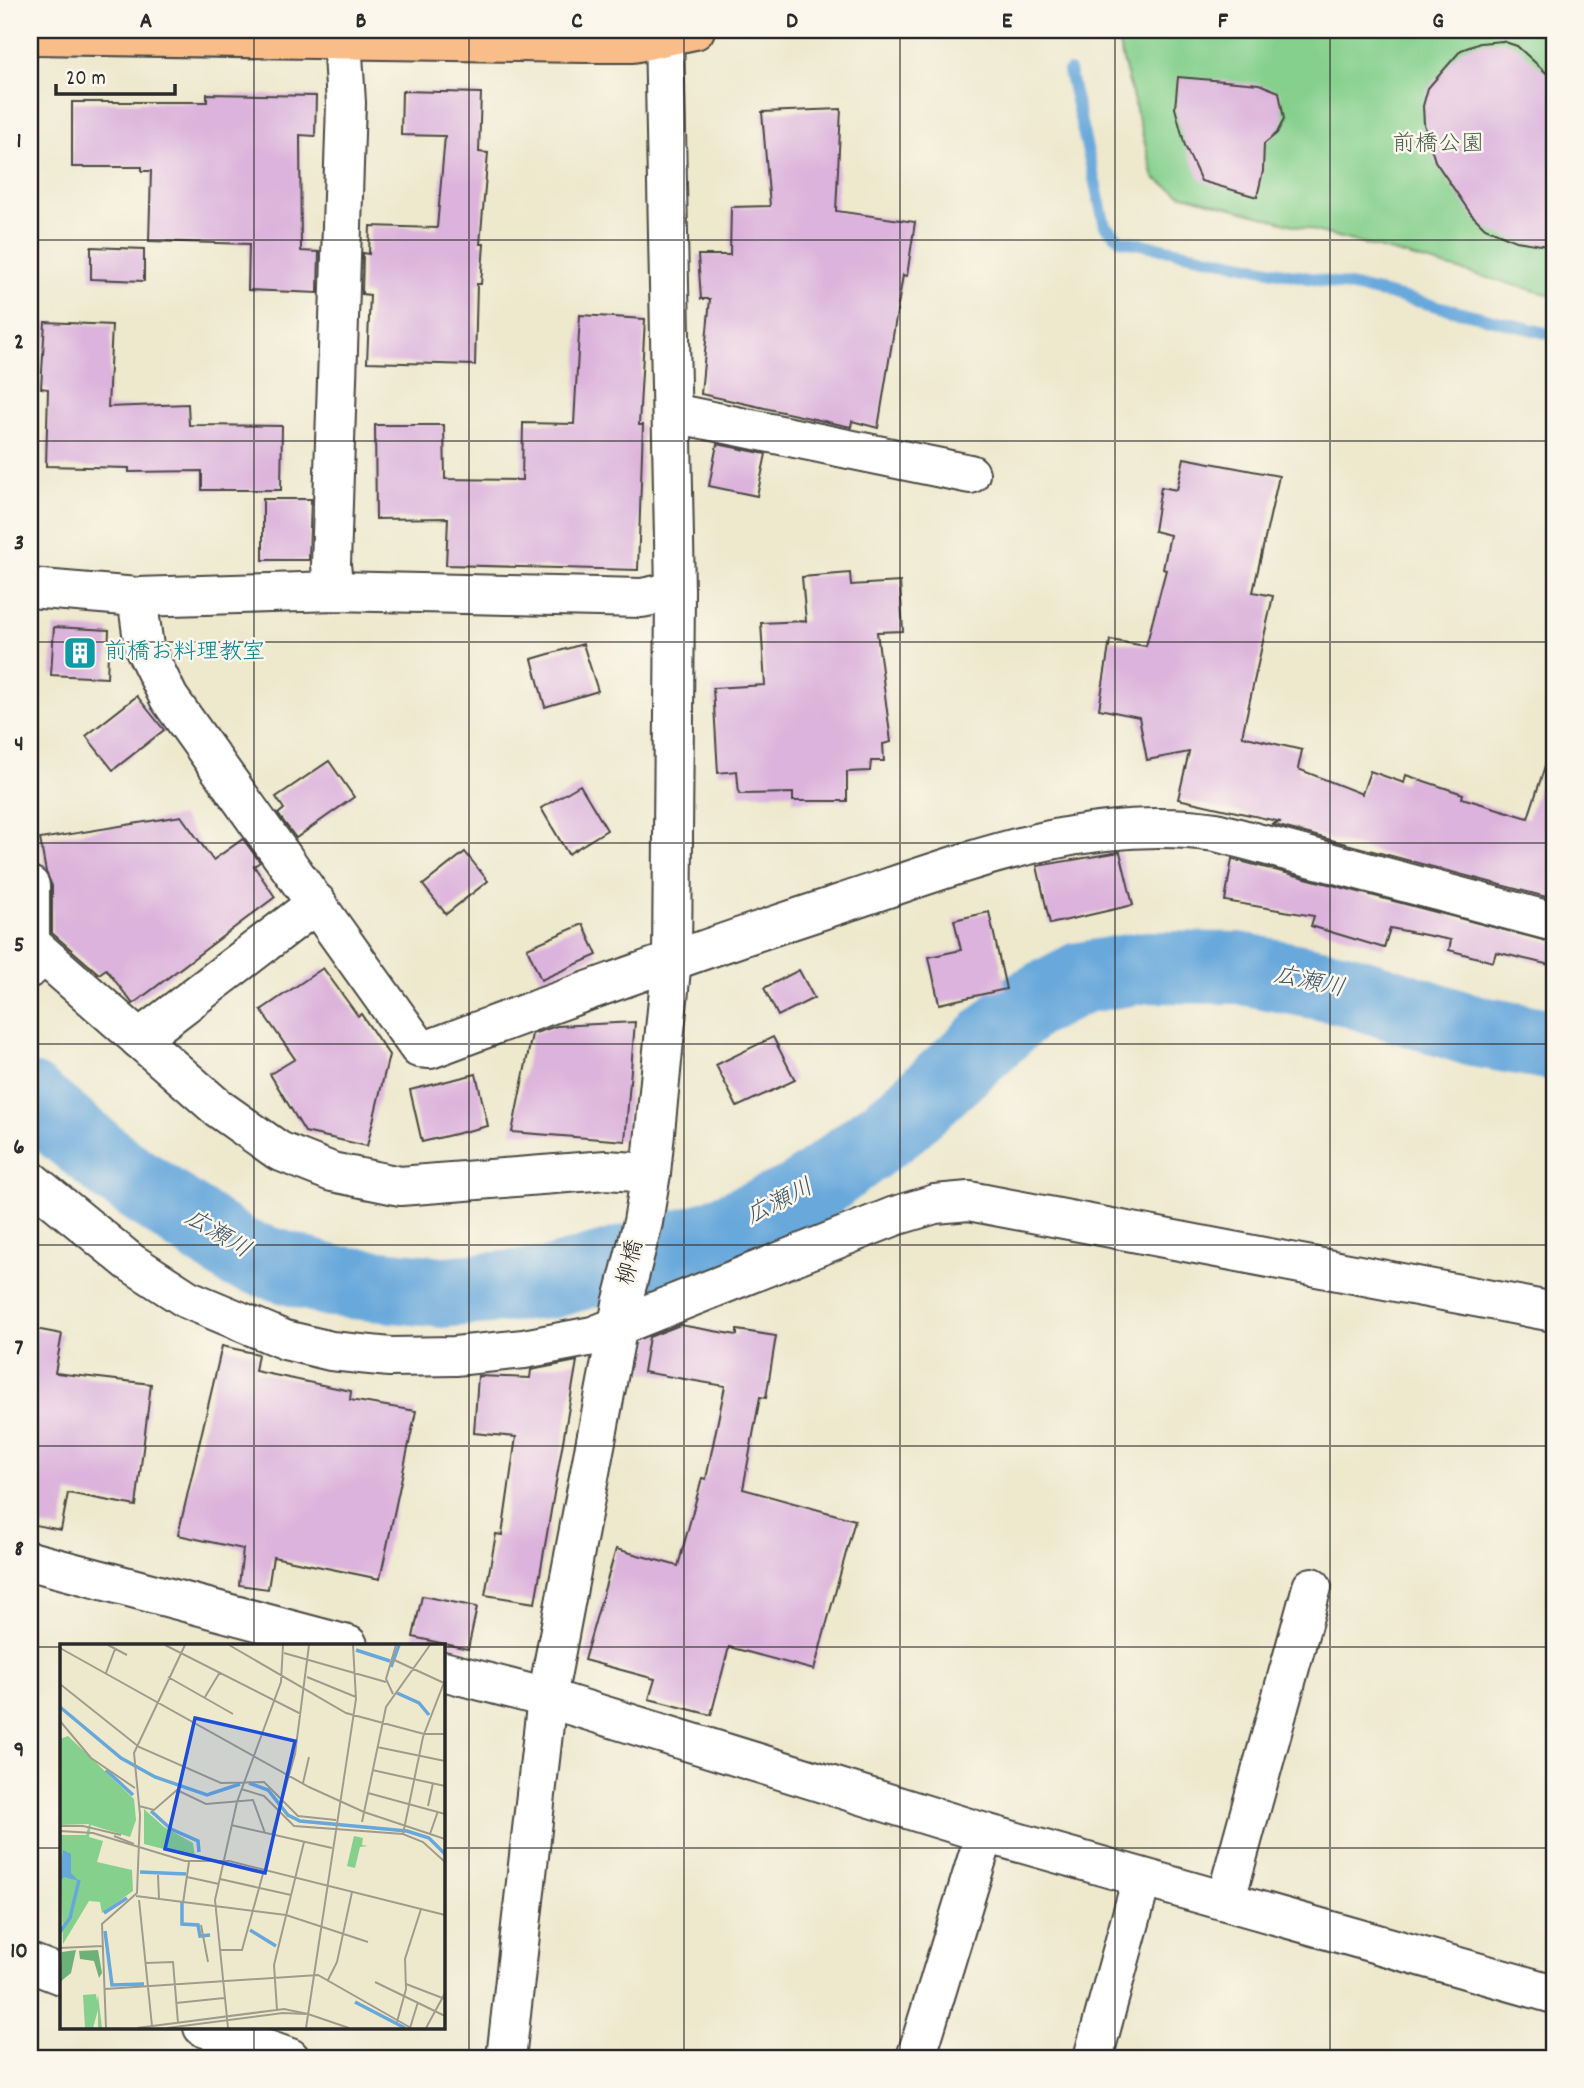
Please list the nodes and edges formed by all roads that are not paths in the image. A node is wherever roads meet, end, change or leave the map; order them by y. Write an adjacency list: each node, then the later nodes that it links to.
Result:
1 (675, 32): 3 (main road); 4 (street, 柳橋)
2 (30, 34): 3 (main road)
3 (342, 38): 7 (street)
4 (673, 413): 5 (street); 8 (street, 柳橋)
5 (970, 474)
6 (30, 589): 9 (street)
7 (334, 591): 8 (street); 9 (street)
8 (675, 592): 14 (street, 柳橋)
9 (137, 597): 11 (street)
10 (30, 886): 13 (street)
11 (317, 904): 14 (street); 15 (street)
12 (1554, 922): 14 (street)
13 (30, 954): 15 (street)
14 (673, 959): 16 (street, 柳橋)
15 (139, 1039): 16 (street)
16 (651, 1172): 19 (street, 柳橋)
17 (30, 1180): 19 (street)
18 (1554, 1312): 19 (street)
19 (620, 1315): 24 (street, 柳橋)
20 (30, 1561): 22 (street)
21 (1312, 1587): 27 (street)
22 (344, 1644)
23 (444, 1671): 24 (street)
24 (547, 1698): 25 (street); 33 (street, 柳橋)
25 (985, 1833): 26 (street); 34 (street)
26 (1142, 1878): 27 (street); 35 (street)
27 (1227, 1899): 30 (street)
28 (30, 1963): 29 (street)
29 (60, 1975)
30 (1554, 1994)
31 (206, 2028): 32 (street)
32 (290, 2058)
33 (506, 2058)
34 (916, 2058)
35 (1093, 2058)

